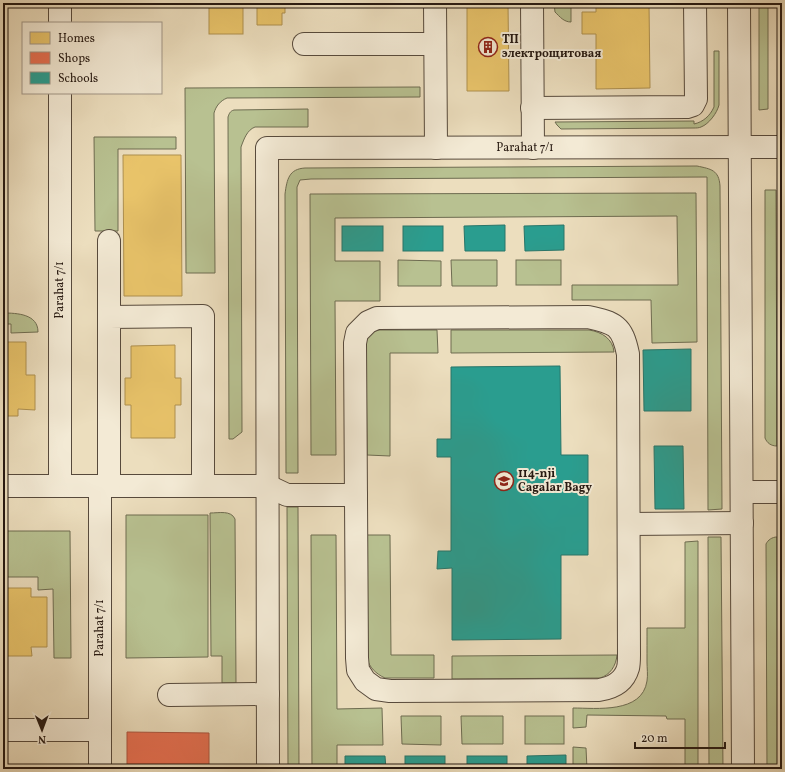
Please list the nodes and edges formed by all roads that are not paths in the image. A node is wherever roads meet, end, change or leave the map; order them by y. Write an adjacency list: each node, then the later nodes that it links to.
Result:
1 (60, 3): 6 (street)
2 (435, 3): 8 (street)
3 (532, 3): 10 (street)
4 (695, 3): 10 (street)
5 (739, 3): 14 (street)
6 (60, 22)
7 (304, 44): 8 (street)
8 (436, 44): 12 (street)
9 (60, 94): 18 (street, Parahat 7/1)
10 (532, 108): 13 (street)
11 (782, 147): 14 (street, Parahat 7/1)
12 (436, 148): 13 (street, Parahat 7/1); 21 (street, Parahat 7/1)
13 (533, 148): 14 (street, Parahat 7/1)
14 (740, 148): 22 (street)
15 (109, 241): 16 (street, Parahat 7/1)
16 (109, 316): 19 (street, Parahat 7/1); 20 (street)
17 (3, 486): 18 (street)
18 (60, 486): 19 (street)
19 (105, 486): 20 (street); 30 (street, Parahat 7/1)
20 (203, 486): 21 (street)
21 (268, 486): 24 (street); 27 (street)
22 (742, 492): 23 (street); 25 (street)
23 (782, 492)
24 (356, 495): 26 (street); 26 (street)
25 (742, 523): 26 (street); 33 (street)
26 (629, 524)
27 (268, 694): 28 (street); 32 (street)
28 (169, 695)
29 (3, 730): 30 (street)
30 (100, 730): 31 (street, Parahat 7/1)
31 (100, 769)
32 (268, 769)
33 (743, 769)

